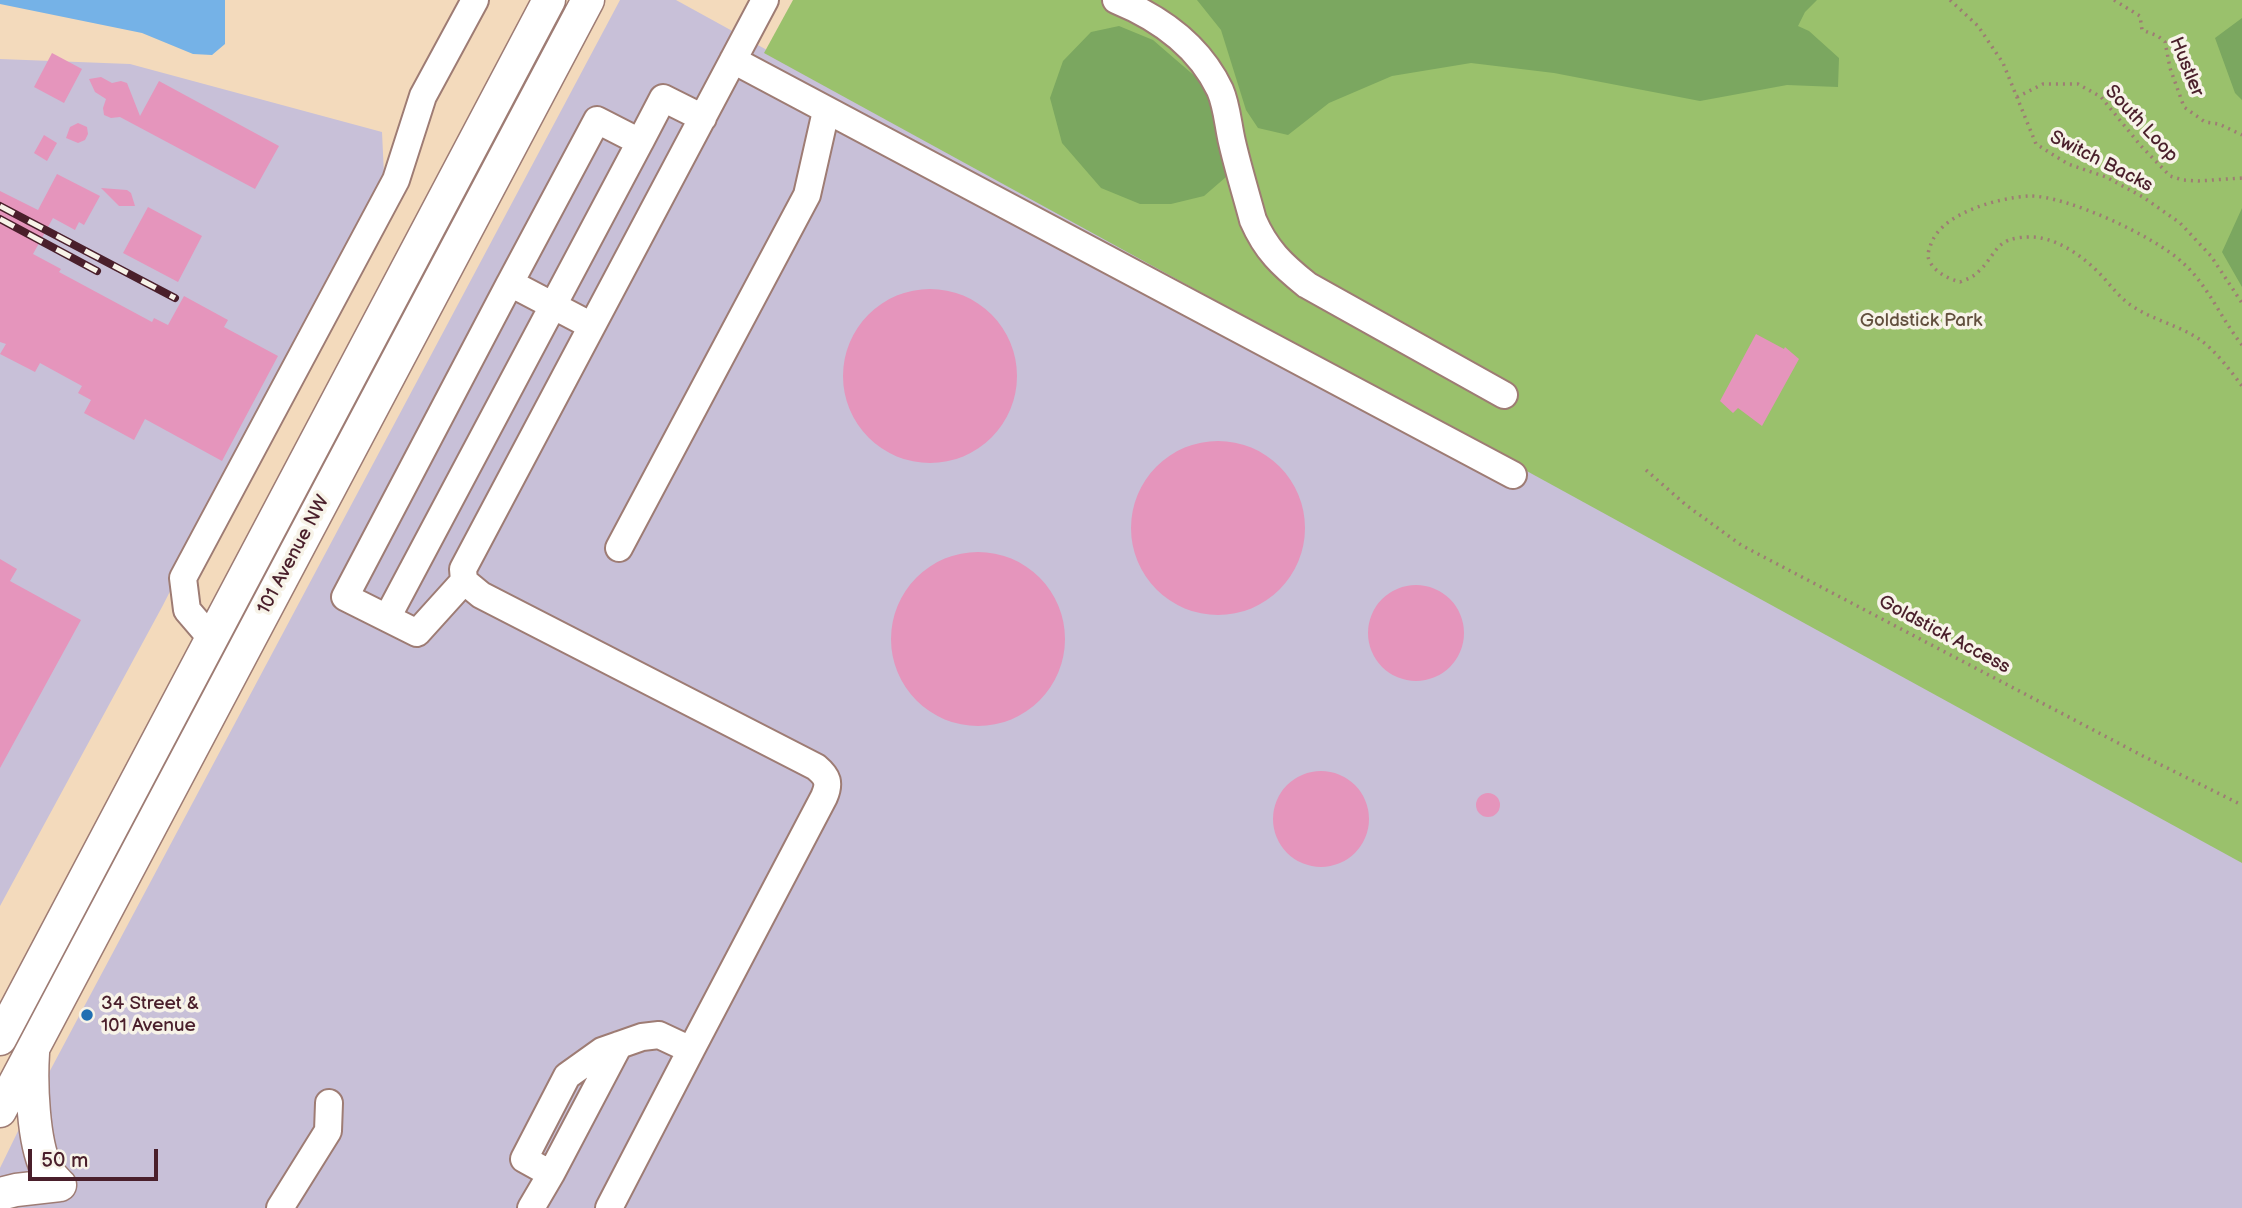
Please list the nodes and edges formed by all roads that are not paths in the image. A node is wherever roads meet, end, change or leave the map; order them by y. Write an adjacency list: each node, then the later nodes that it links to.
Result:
1 (475, 0): 18 (street)
2 (549, 0): 18 (main road, 101 Avenue NW)
3 (588, 0): 21 (main road, 101 Avenue NW)
4 (765, 0): 6 (street)
5 (1116, 0): 13 (street)
6 (733, 60): 7 (street); 8 (street)
7 (826, 111): 14 (street); 15 (street)
8 (702, 118): 9 (street); 12 (street)
9 (640, 142): 10 (street); 11 (street)
10 (510, 283): 11 (street); 17 (street)
11 (552, 305): 12 (street); 17 (street)
12 (592, 326): 16 (street)
13 (1504, 395)
14 (1513, 475)
15 (619, 548)
16 (464, 581): 17 (street); 22 (street)
17 (387, 618)
18 (211, 638): 19 (main road, 101 Avenue NW)
19 (12, 1004): 20 (main road, 101 Avenue NW)
20 (0, 1039)
21 (34, 1046): 24 (main road, 101 Avenue NW); 25 (main road)
22 (691, 1050): 26 (street); 28 (street)
23 (329, 1103): 27 (street)
24 (0, 1111)
25 (0, 1194)
26 (527, 1205)
27 (280, 1208)
28 (609, 1208)

